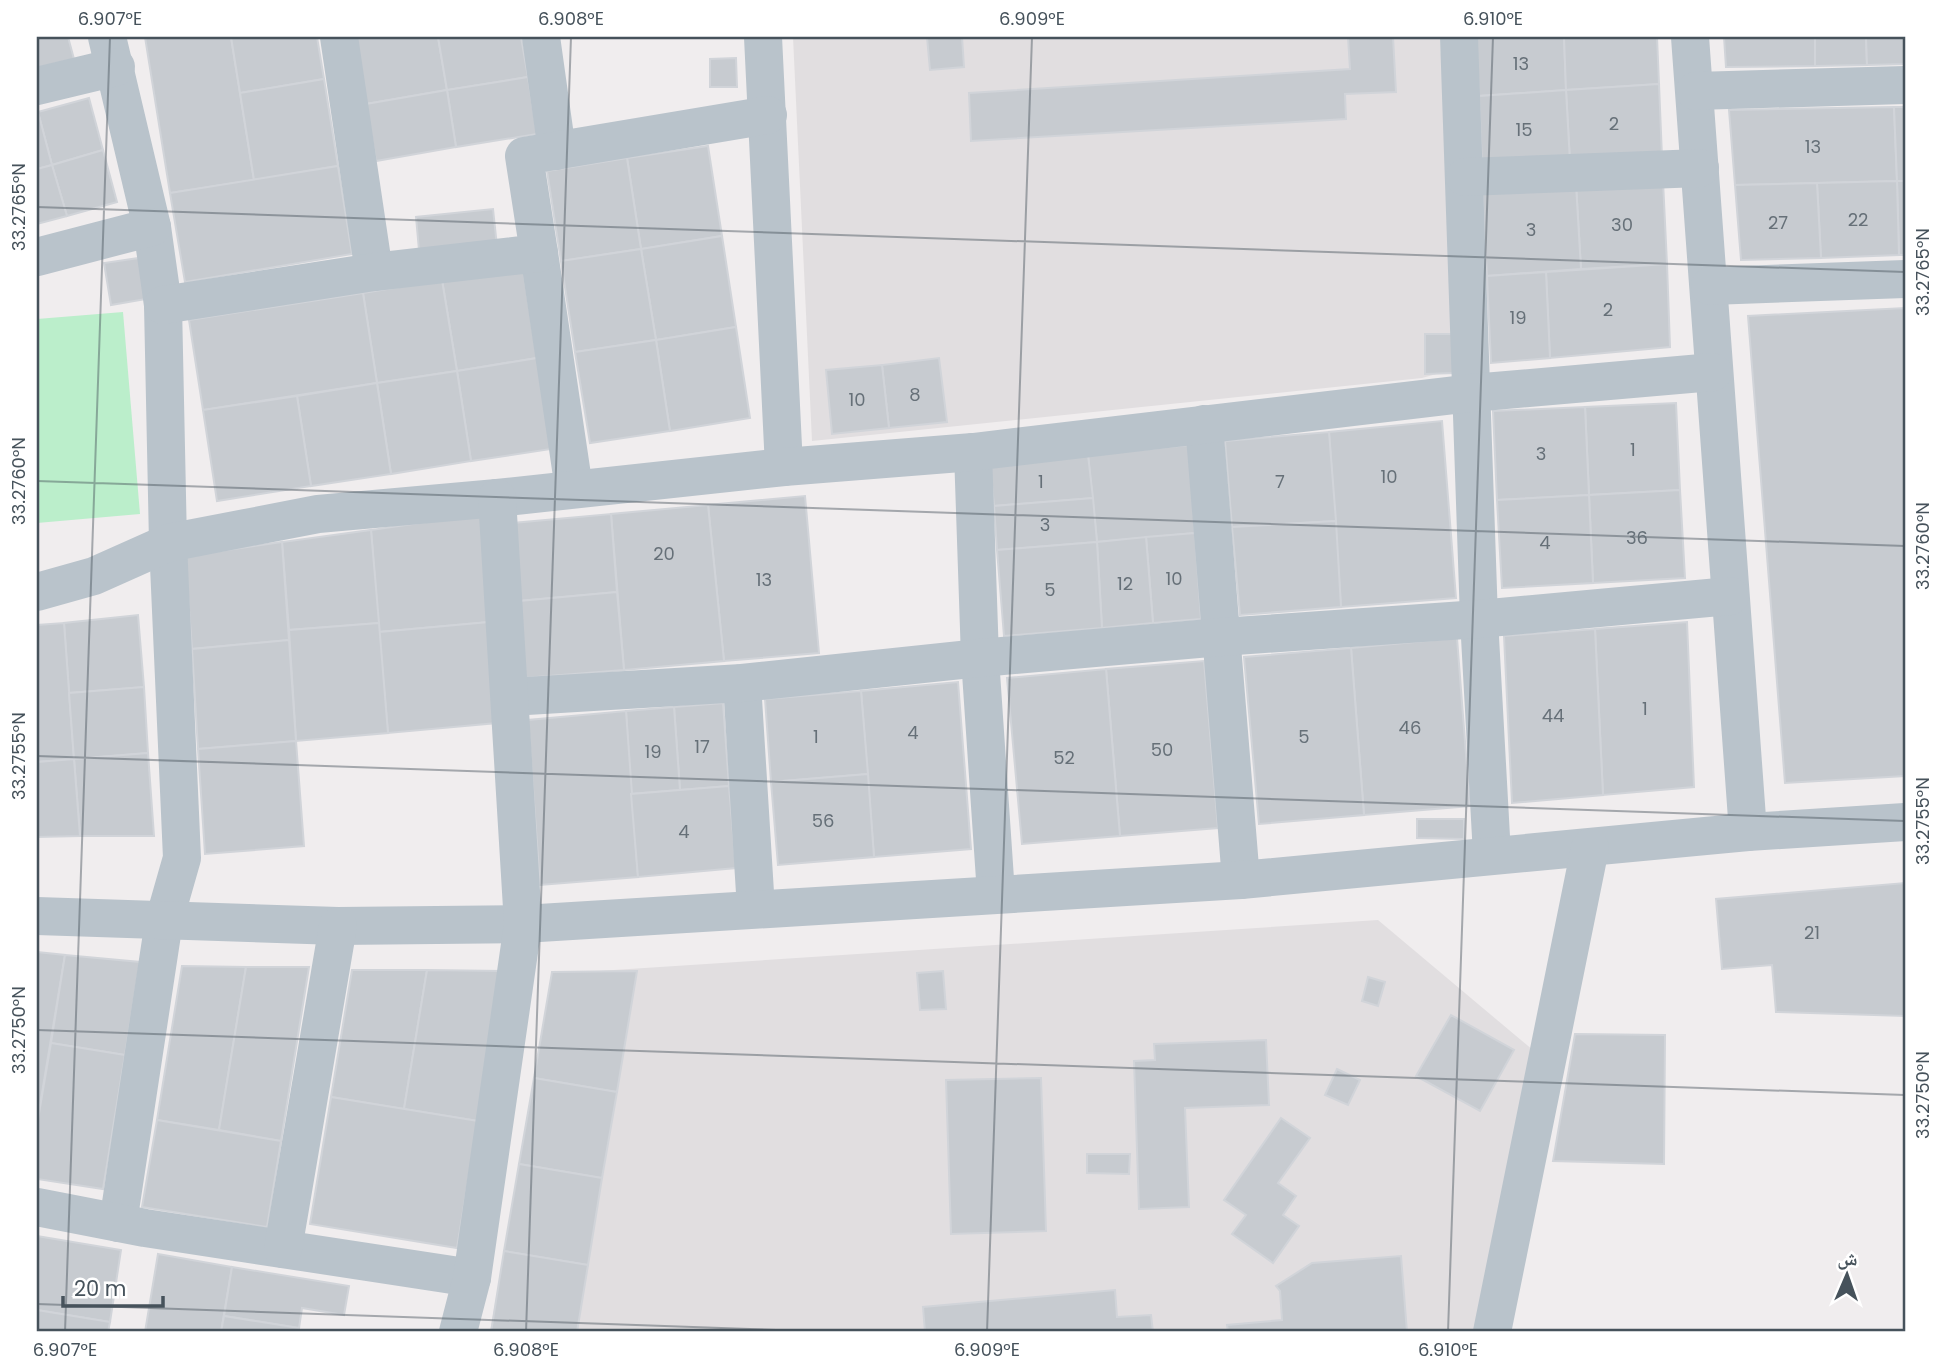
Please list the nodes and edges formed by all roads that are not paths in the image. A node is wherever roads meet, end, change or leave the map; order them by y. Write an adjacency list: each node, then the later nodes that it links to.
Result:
1 (339, 37): 17 (street)
2 (541, 37): 11 (street)
3 (764, 37): 10 (street)
4 (1459, 37): 13 (street)
5 (1690, 37): 9 (street)
6 (112, 52): 8 (street); 14 (street)
7 (1905, 85): 9 (street)
8 (37, 86)
9 (1695, 91): 12 (street)
10 (768, 115): 11 (street); 25 (street)
11 (557, 151): 15 (street)
12 (1700, 168): 13 (street); 19 (street)
13 (1465, 177): 22 (street)
14 (152, 227): 16 (street); 20 (street)
15 (539, 253): 17 (street); 26 (street)
16 (37, 257)
17 (373, 272): 20 (street)
18 (1905, 279): 19 (street)
19 (1710, 286): 21 (street)
20 (163, 305): 28 (street)
21 (1713, 372): 22 (street); 30 (street)
22 (1472, 393): 23 (street); 31 (street)
23 (1203, 424): 24 (street); 32 (street)
24 (972, 452): 25 (street); 33 (street)
25 (784, 467): 26 (street)
26 (574, 489): 27 (street)
27 (498, 498): 28 (street); 35 (street)
28 (168, 543): 29 (street); 44 (street)
29 (37, 592)
30 (1730, 596): 31 (street); 37 (street)
31 (1479, 619): 32 (street); 39 (street)
32 (1221, 637): 33 (street); 40 (street)
33 (980, 658): 34 (street); 41 (street)
34 (742, 682): 35 (street); 42 (street)
35 (510, 698): 45 (street)
36 (1905, 822): 37 (street)
37 (1748, 832): 38 (street)
38 (1590, 848): 39 (street); 52 (street)
39 (1492, 855): 40 (street)
40 (1241, 880): 41 (street)
41 (996, 894): 42 (street)
42 (756, 909): 45 (street)
43 (37, 916): 44 (street)
44 (164, 921): 46 (street); 48 (street)
45 (523, 923): 46 (street); 50 (street)
46 (338, 926): 49 (street)
47 (37, 1207): 48 (street)
48 (118, 1223): 49 (street)
49 (283, 1249): 50 (street)
50 (472, 1278): 51 (street)
51 (458, 1332)
52 (1492, 1332)

